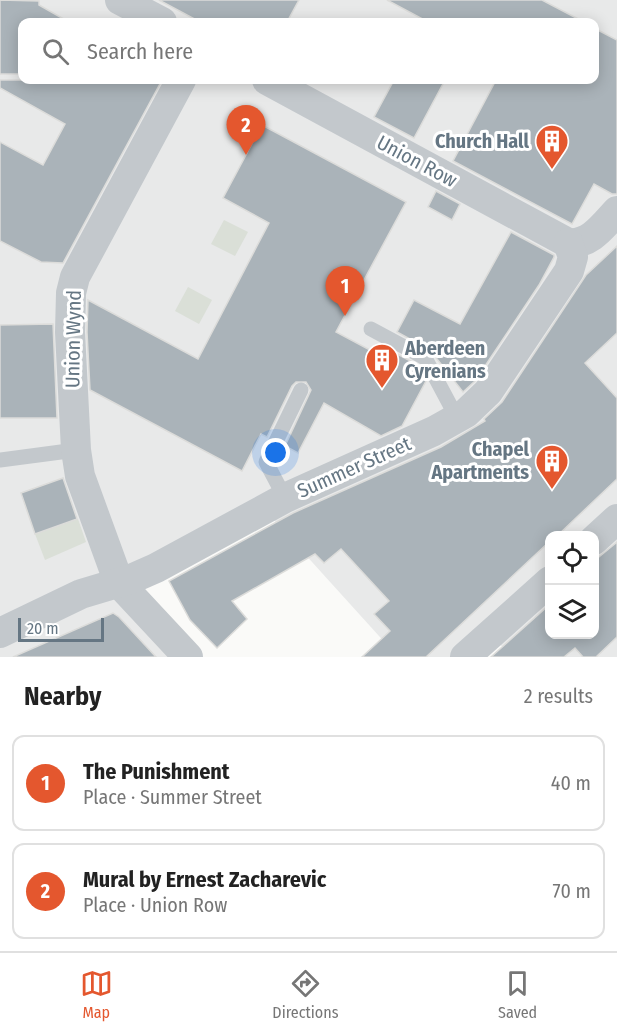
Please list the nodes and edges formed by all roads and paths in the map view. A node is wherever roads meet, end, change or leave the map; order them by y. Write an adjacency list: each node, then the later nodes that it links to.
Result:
1 (120, 0): 2 (street)
2 (154, 18)
3 (179, 84): 10 (street, Union Wynd)
4 (274, 84): 6 (street, Union Row)
5 (617, 211): 6 (street)
6 (568, 243): 9 (street, Summer Street)
7 (371, 328): 9 (lane)
8 (301, 390): 12 (lane)
9 (457, 418): 12 (street, Summer Street)
10 (75, 450): 11 (lane); 15 (street, Union Wynd)
11 (0, 460)
12 (285, 498): 15 (street, Summer Street)
13 (617, 519): 14 (street)
14 (599, 535)
15 (119, 583): 17 (street, Summer Street); 18 (street)
16 (545, 584): 19 (street)
17 (0, 633)
18 (188, 657)
19 (465, 657)

